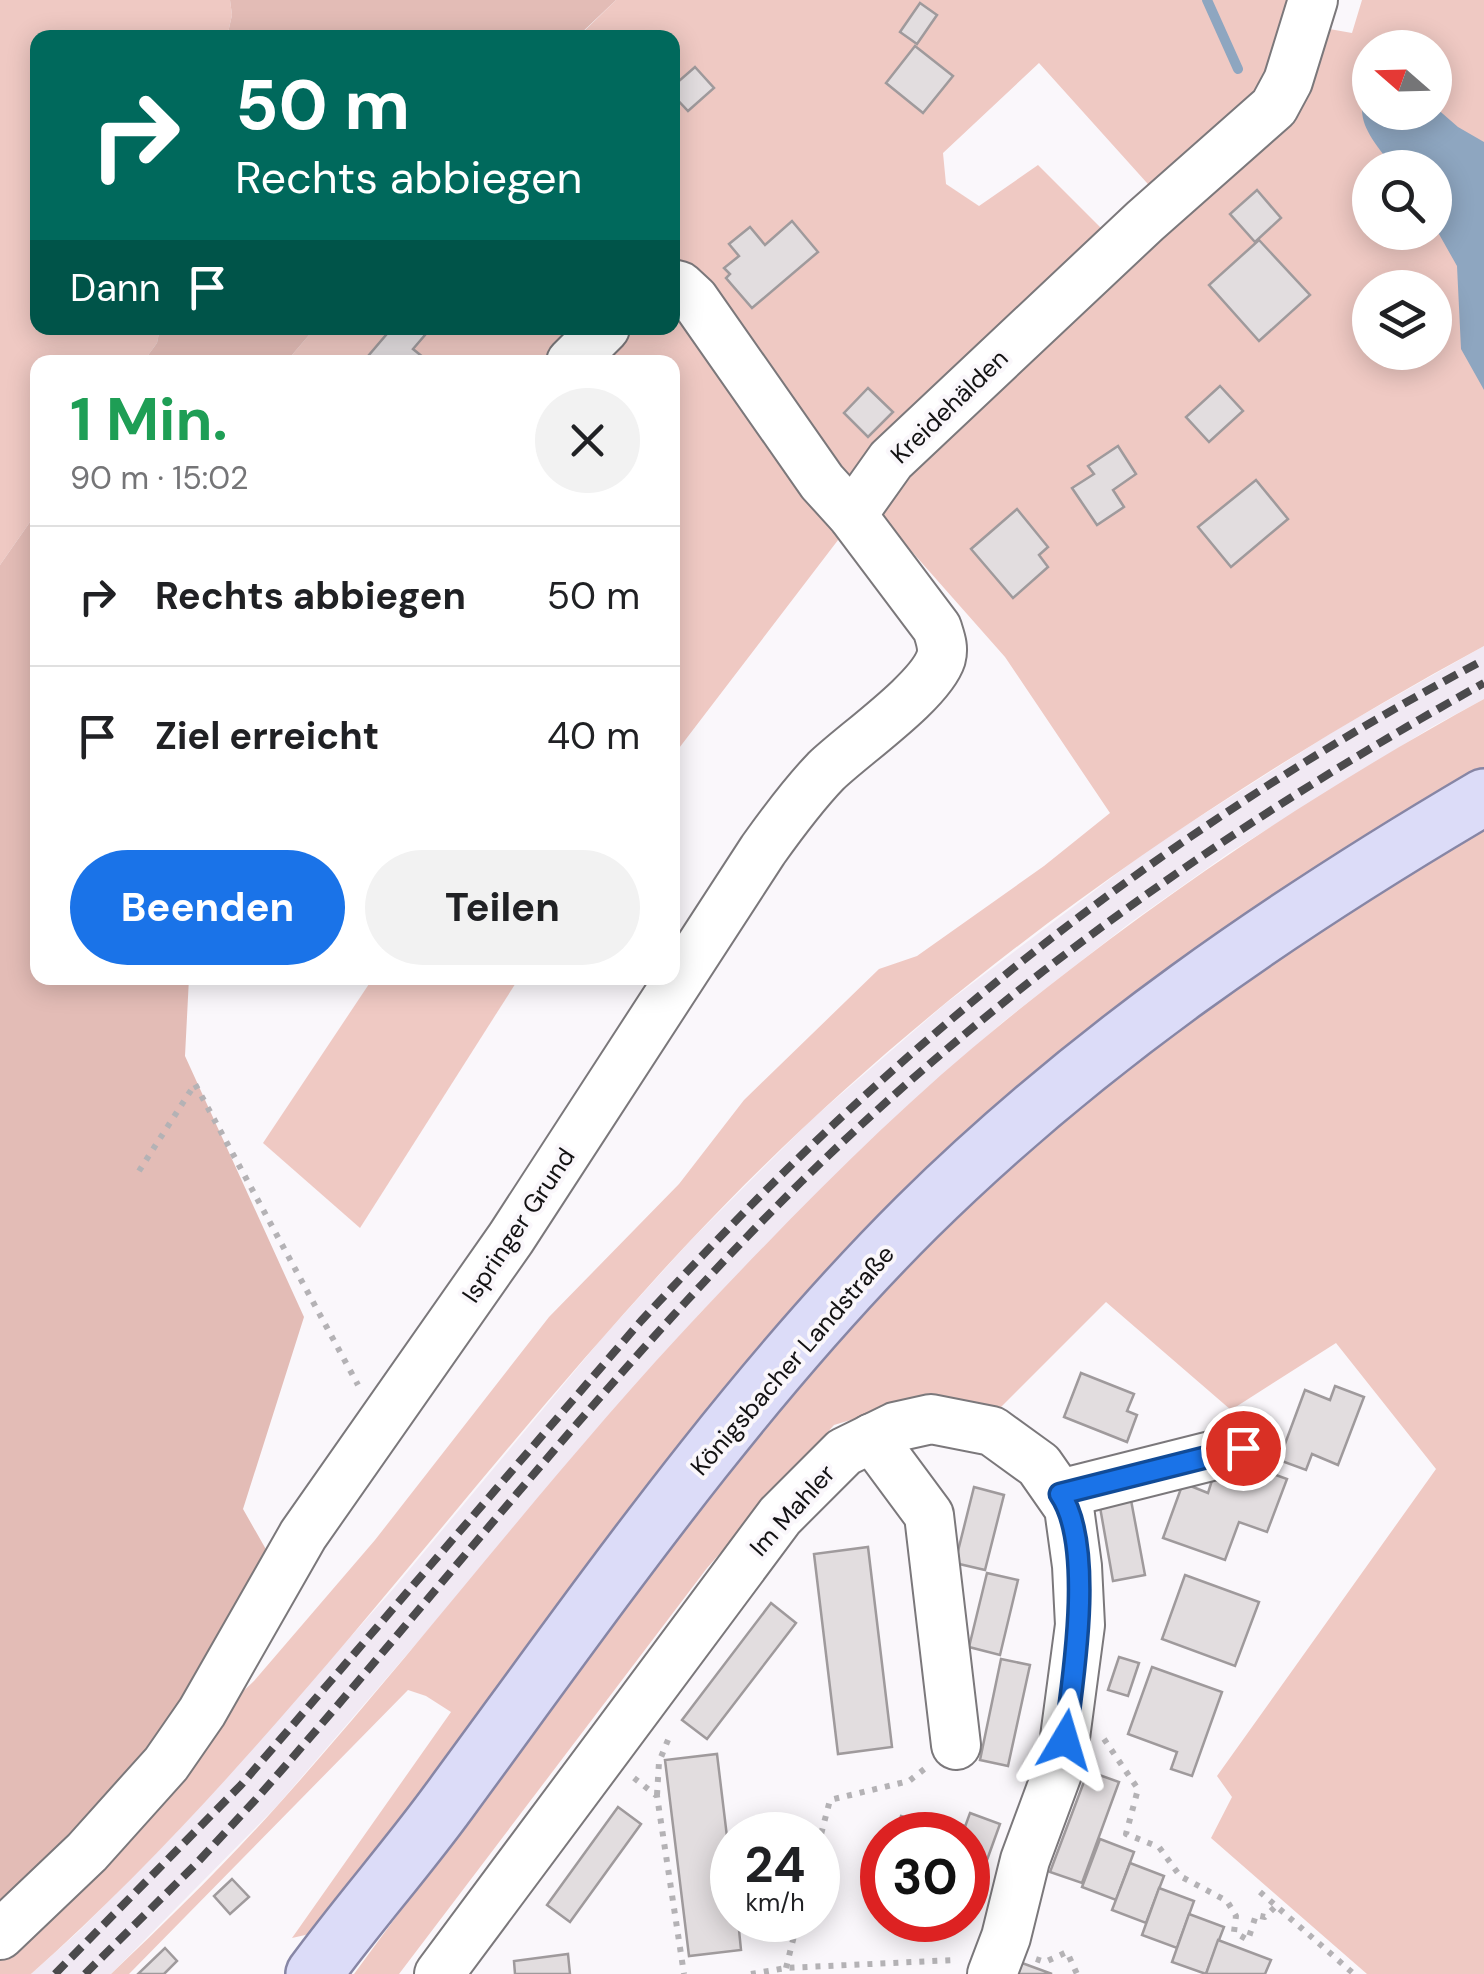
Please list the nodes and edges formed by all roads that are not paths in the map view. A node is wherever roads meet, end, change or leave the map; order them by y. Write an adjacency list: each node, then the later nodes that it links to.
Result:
1 (1313, 0): 5 (street, Kreidehälden)
2 (680, 286): 5 (street)
3 (598, 335): 4 (street)
4 (578, 355)
5 (852, 515): 7 (street, Ispringer Grund)
6 (1484, 796): 15 (main road, Königsbacher Landstraße)
7 (680, 980)
8 (677, 985): 13 (street, Ispringer Grund)
9 (872, 1438): 11 (street, Im Mahler); 12 (street); 16 (street, Im Mahler)
10 (1243, 1448): 11 (street)
11 (1060, 1494): 14 (street, Im Mahler)
12 (956, 1745)
13 (0, 1935)
14 (993, 1970)
15 (314, 1974)
16 (440, 1974)

